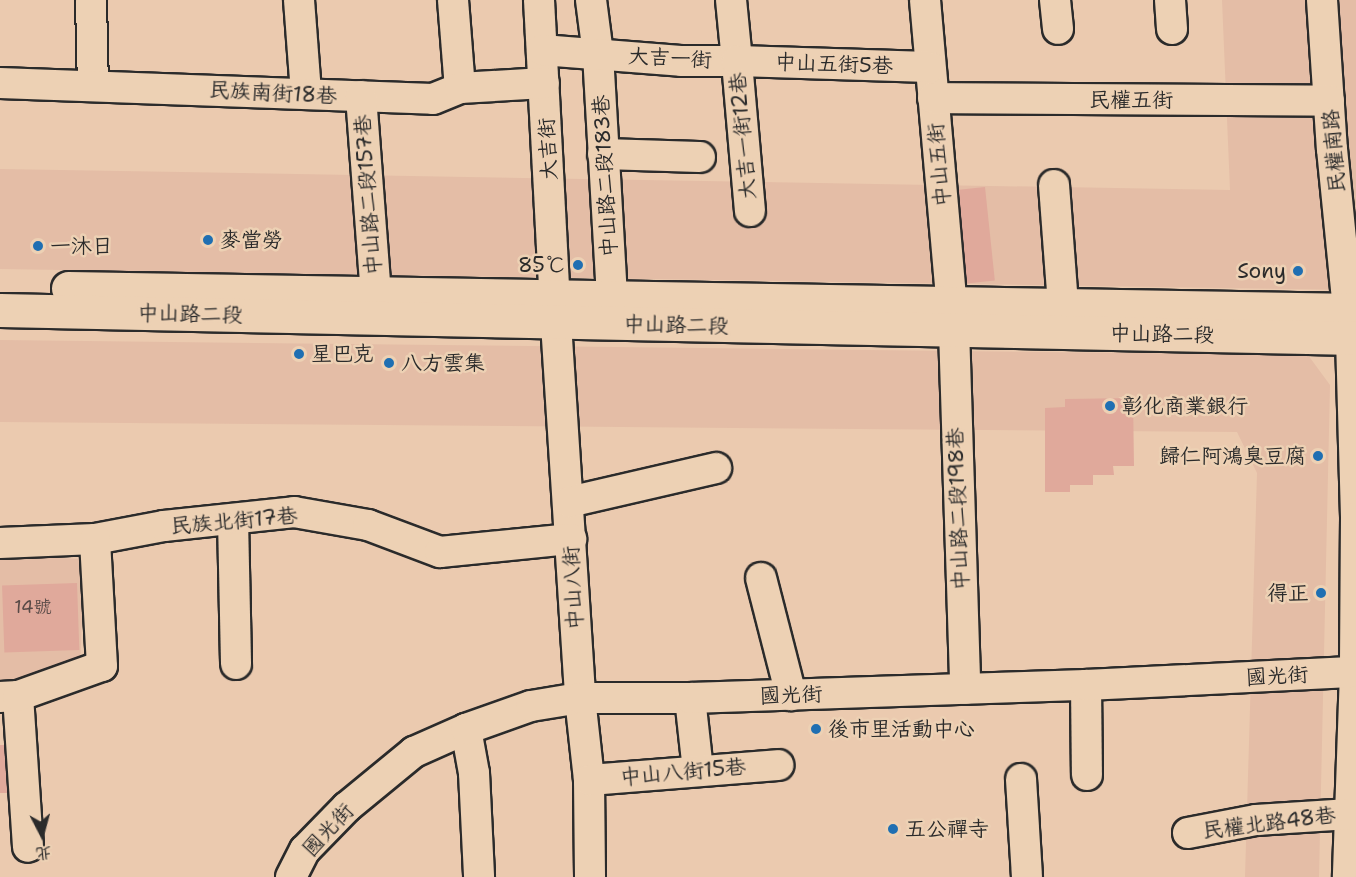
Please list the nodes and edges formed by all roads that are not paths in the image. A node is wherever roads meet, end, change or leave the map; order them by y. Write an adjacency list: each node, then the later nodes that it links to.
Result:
1 (91, 0): 15 (street)
2 (299, 0): 17 (street)
3 (453, 0): 16 (street)
4 (539, 0): 9 (street, 大吉街)
5 (591, 0): 10 (street, 中山路二段183巷)
6 (731, 0): 11 (street, 大吉一街)
7 (925, 0): 12 (street, 中山五街)
8 (1322, 0): 20 (street, 民權南路)
9 (542, 50): 10 (street, 大吉一街); 14 (street, 大吉街)
10 (598, 54): 11 (street, 大吉一街); 22 (street, 中山路二段183巷)
11 (737, 61): 12 (street, 中山五街5巷); 25 (street, 大吉一街12巷)
12 (930, 67): 19 (street, 中山五街)
13 (0, 83): 15 (street, 民族南街18巷)
14 (544, 83): 16 (street, 民族南街18巷); 31 (street, 大吉街)
15 (93, 86): 17 (street, 民族南街18巷)
16 (460, 88): 18 (street, 民族南街18巷)
17 (306, 94): 18 (street, 民族南街18巷)
18 (361, 96): 27 (street, 中山路二段157巷)
19 (933, 98): 20 (street, 民權五街); 32 (street, 中山五街)
20 (1329, 101): 21 (street, 民權南路)
21 (1344, 148): 33 (street, 民權南路)
22 (603, 154): 23 (street); 28 (street, 中山路二段183巷)
23 (700, 157)
24 (1054, 185): 29 (street)
25 (750, 211)
26 (0, 287): 27 (main road, 中山路二段)
27 (376, 294): 31 (main road, 中山路二段)
28 (612, 299): 31 (main road, 中山路二段); 32 (main road, 中山路二段)
29 (1063, 305): 32 (main road, 中山路二段); 33 (main road, 中山路二段)
30 (0, 310): 31 (main road, 中山路二段)
31 (555, 310): 32 (main road, 中山路二段); 35 (street, 中山八街)
32 (953, 316): 33 (main road, 中山路二段); 44 (street, 中山路二段198巷)
33 (1353, 324): 42 (street, 民權南路)
34 (716, 468): 35 (street)
35 (569, 502): 38 (street, 中山八街)
36 (233, 519): 37 (street, 民族北街17巷); 38 (street, 民族北街17巷); 41 (street)
37 (96, 539): 39 (street, 民族北街17巷); 46 (street)
38 (571, 539): 47 (street, 中山八街)
39 (0, 543)
40 (761, 578): 45 (street)
41 (236, 664)
42 (1355, 672): 43 (street, 國光街); 55 (street, 民權南路)
43 (1086, 685): 44 (street, 國光街); 52 (street)
44 (964, 689): 45 (street, 國光街)
45 (791, 694): 48 (street, 國光街)
46 (9, 696): 57 (street)
47 (580, 698): 48 (street, 國光街); 49 (street, 國光街); 54 (street, 中山八街)
48 (690, 698): 51 (street)
49 (466, 729): 59 (street, 國光街); 60 (street)
50 (778, 765): 51 (street, 中山八街15巷)
51 (698, 771): 54 (street, 中山八街15巷)
52 (1087, 775)
53 (1021, 779): 62 (street)
54 (589, 780): 61 (street, 中山八街)
55 (1350, 814): 56 (street, 民權北路48巷); 58 (street, 民權南路)
56 (1188, 833)
57 (28, 847)
58 (1351, 867)
59 (291, 877)
60 (479, 877)
61 (590, 877)
62 (1027, 877)

